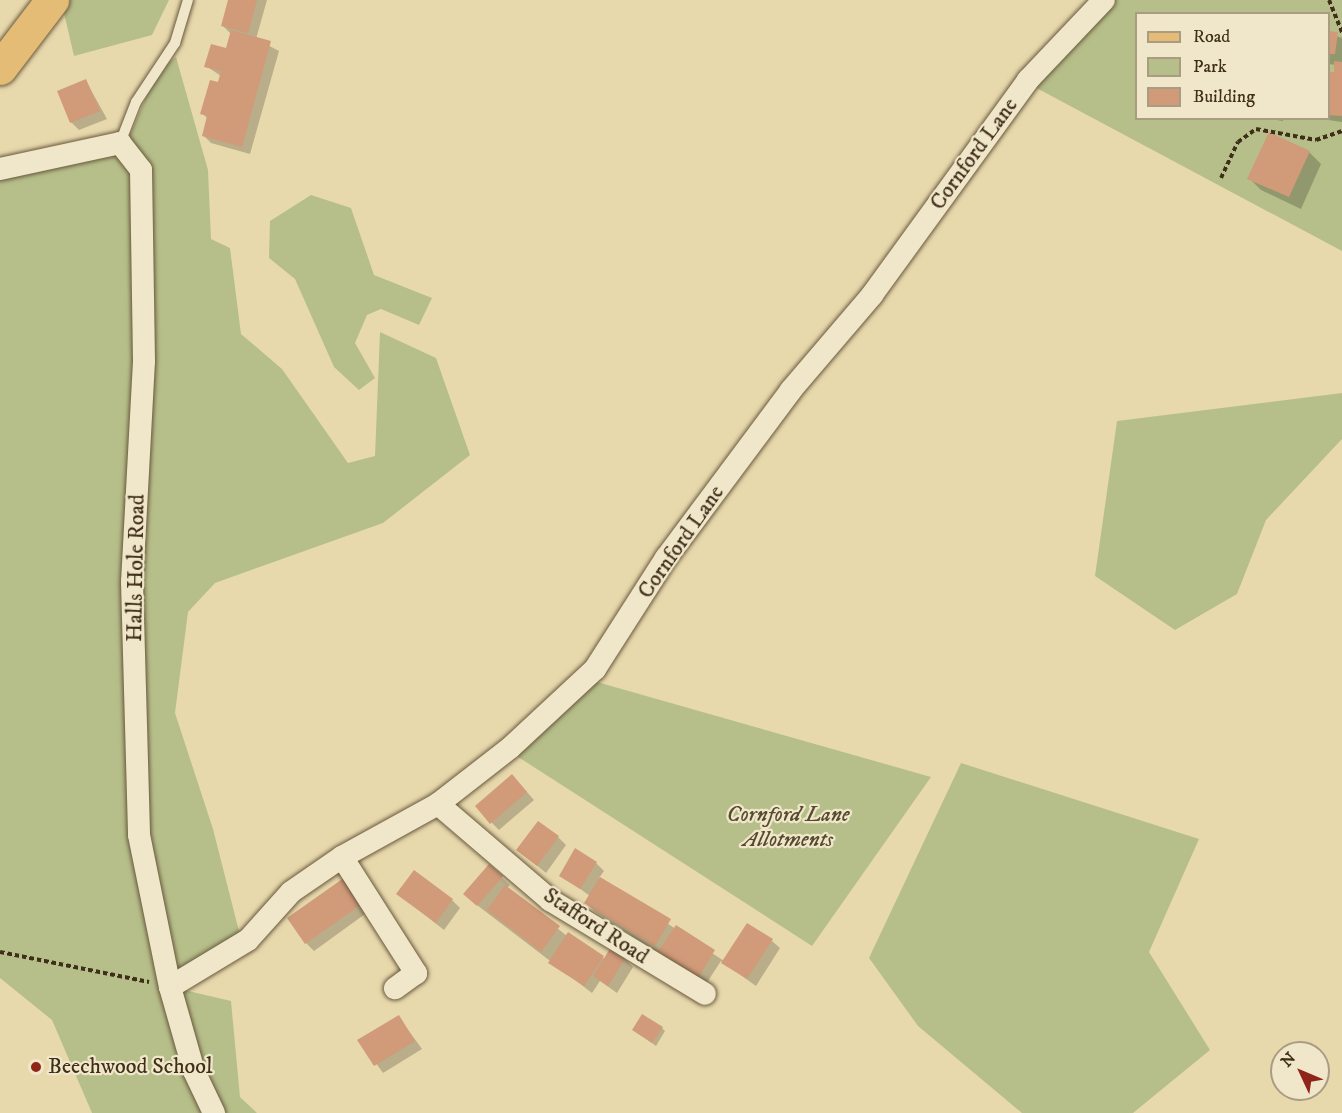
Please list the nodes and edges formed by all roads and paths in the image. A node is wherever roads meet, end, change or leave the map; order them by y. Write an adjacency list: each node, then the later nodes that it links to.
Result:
1 (52, 0): 6 (main road)
2 (188, 0): 8 (lane)
3 (1104, 0): 11 (street, Cornford Lane)
4 (1329, 0): 5 (path)
5 (1342, 32)
6 (0, 69)
7 (1342, 131): 10 (path)
8 (120, 143): 9 (street); 14 (street, Halls Hole Road)
9 (0, 169)
10 (1221, 178)
11 (438, 804): 12 (street, Cornford Lane); 16 (street, Stafford Road)
12 (342, 857): 14 (street, Cornford Lane); 15 (street)
13 (0, 952): 14 (path)
14 (170, 987): 17 (street, Halls Hole Road)
15 (395, 988)
16 (705, 994)
17 (214, 1113)

